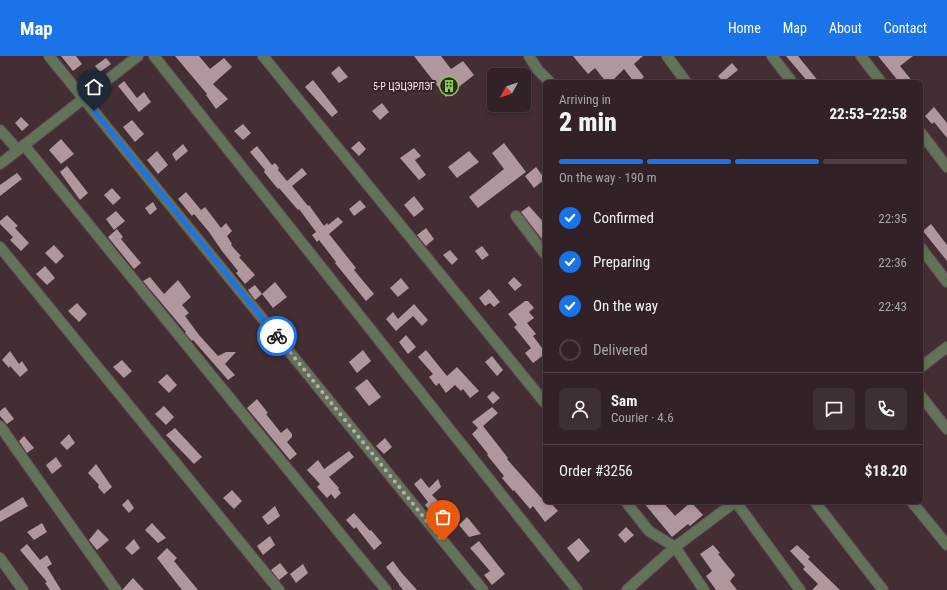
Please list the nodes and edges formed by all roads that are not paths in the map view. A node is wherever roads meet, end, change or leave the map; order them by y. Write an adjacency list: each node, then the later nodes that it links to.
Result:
1 (49, 56): 13 (street)
2 (138, 56): 13 (street)
3 (154, 56): 43 (street)
4 (263, 56): 27 (street)
5 (529, 56): 9 (street)
6 (667, 56): 10 (street)
7 (772, 56): 11 (street)
8 (861, 56): 12 (street)
9 (548, 80)
10 (685, 80)
11 (790, 80)
12 (879, 80)
13 (84, 99): 16 (street); 42 (street)
14 (0, 130): 16 (street)
15 (923, 136): 18 (street)
16 (21, 148): 17 (street); 41 (street)
17 (0, 164)
18 (947, 167)
19 (516, 216): 21 (street)
20 (0, 247): 40 (street)
21 (543, 251)
22 (923, 251): 23 (street)
23 (947, 282)
24 (947, 347): 25 (street)
25 (923, 365)
26 (923, 399): 29 (street)
27 (543, 401)
28 (0, 426): 39 (street)
29 (947, 429)
30 (628, 504): 36 (street)
31 (733, 504): 36 (street)
32 (737, 504): 46 (street)
33 (817, 504): 47 (street)
34 (914, 504): 35 (street)
35 (947, 545)
36 (675, 547): 44 (street); 45 (street)
37 (0, 558): 38 (street)
38 (23, 590)
39 (116, 590)
40 (279, 590)
41 (386, 590)
42 (483, 590)
43 (577, 590)
44 (627, 590)
45 (704, 590)
46 (800, 590)
47 (883, 590)

